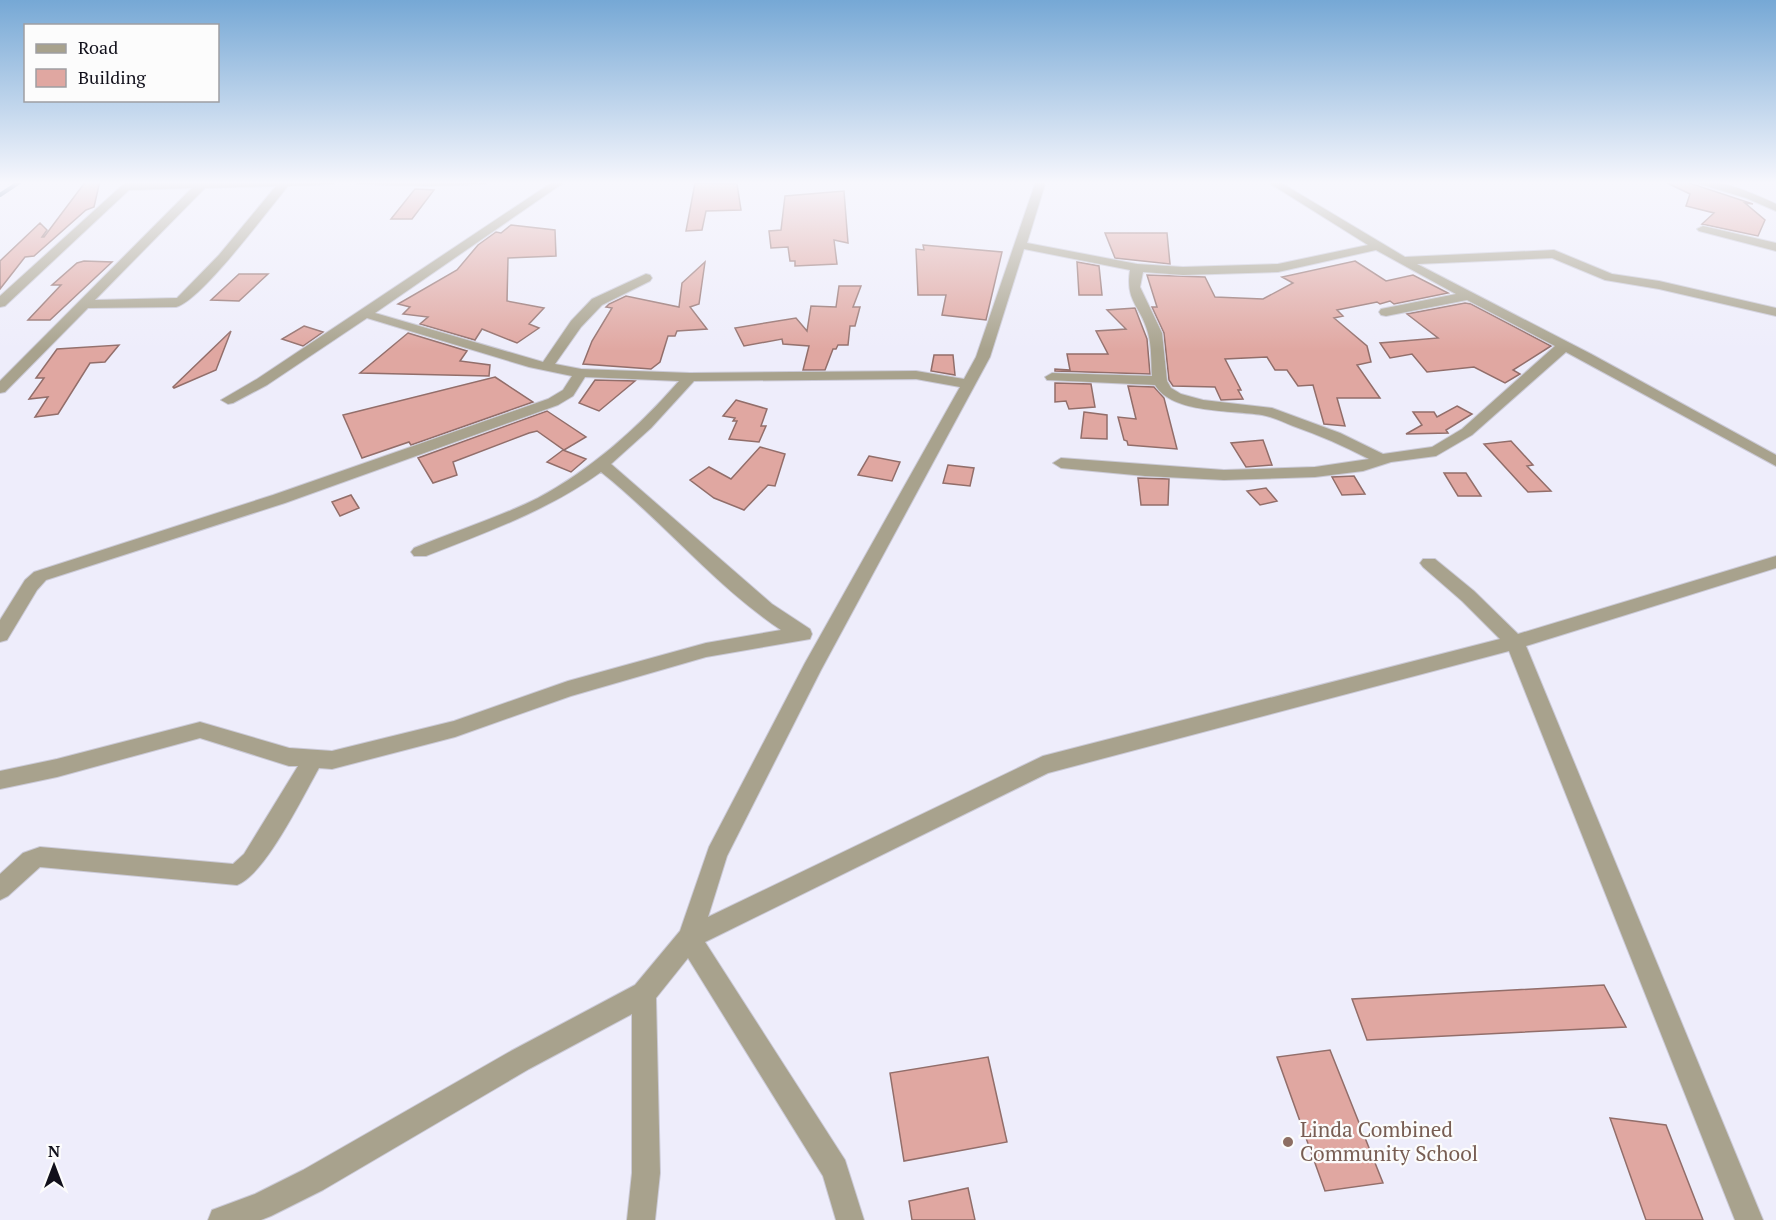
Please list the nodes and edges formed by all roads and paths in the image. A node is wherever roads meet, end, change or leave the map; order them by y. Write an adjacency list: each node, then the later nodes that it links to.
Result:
1 (71, 238): 15 (street)
2 (149, 238): 16 (street)
3 (238, 238): 16 (street)
4 (479, 238): 19 (street)
5 (1022, 238): 8 (street)
6 (1366, 238): 9 (street)
7 (1739, 238): 10 (street)
8 (1020, 245): 12 (street); 27 (street)
9 (1380, 246): 11 (street); 12 (street)
10 (1776, 247)
11 (1402, 261): 14 (street); 18 (street)
12 (1137, 268): 26 (street)
13 (646, 278): 21 (street)
14 (1468, 296): 17 (street); 20 (street)
15 (0, 303)
16 (84, 304): 23 (street)
17 (1386, 312)
18 (1776, 312)
19 (362, 314): 21 (street); 29 (street)
20 (1564, 346): 30 (street); 31 (street)
21 (546, 367): 22 (street)
22 (581, 373): 24 (street); 38 (street)
23 (7, 374): 28 (street)
24 (690, 377): 27 (street); 33 (street)
25 (1052, 377): 26 (street)
26 (1160, 381): 30 (street)
27 (969, 384): 40 (street)
28 (0, 389)
29 (228, 400)
30 (1382, 459): 32 (street)
31 (1776, 461)
32 (1061, 463)
33 (601, 464): 34 (street); 37 (street)
34 (420, 552)
35 (1776, 562): 39 (street)
36 (1429, 563): 39 (street)
37 (802, 634): 40 (street); 41 (street)
38 (0, 635)
39 (1515, 642): 44 (street); 49 (street)
40 (827, 644): 44 (street)
41 (313, 760): 42 (street); 43 (street)
42 (0, 780)
43 (0, 888)
44 (689, 938): 45 (street); 48 (street)
45 (645, 994): 46 (street); 47 (street)
46 (222, 1220)
47 (641, 1220)
48 (850, 1220)
49 (1749, 1220)

